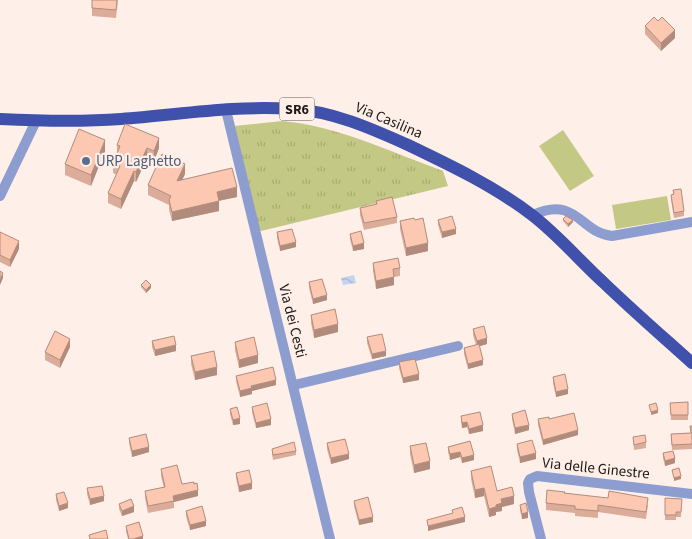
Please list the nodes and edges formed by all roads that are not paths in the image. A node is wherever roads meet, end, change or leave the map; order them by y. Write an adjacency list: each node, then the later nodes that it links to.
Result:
1 (226, 110): 3 (main road, Via Casilina / SR6); 5 (main road, Via Casilina / SR6); 9 (street, Via dei Cesti)
2 (0, 119): 3 (main road, Via Casilina / SR6)
3 (36, 121): 4 (street)
4 (0, 196)
5 (533, 215): 6 (street); 8 (main road, Via Casilina / SR6)
6 (692, 222)
7 (458, 346): 9 (street)
8 (692, 364)
9 (294, 386): 11 (street, Via dei Cesti)
10 (692, 494): 12 (street, Via delle Ginestre)
11 (330, 539)
12 (541, 539)

